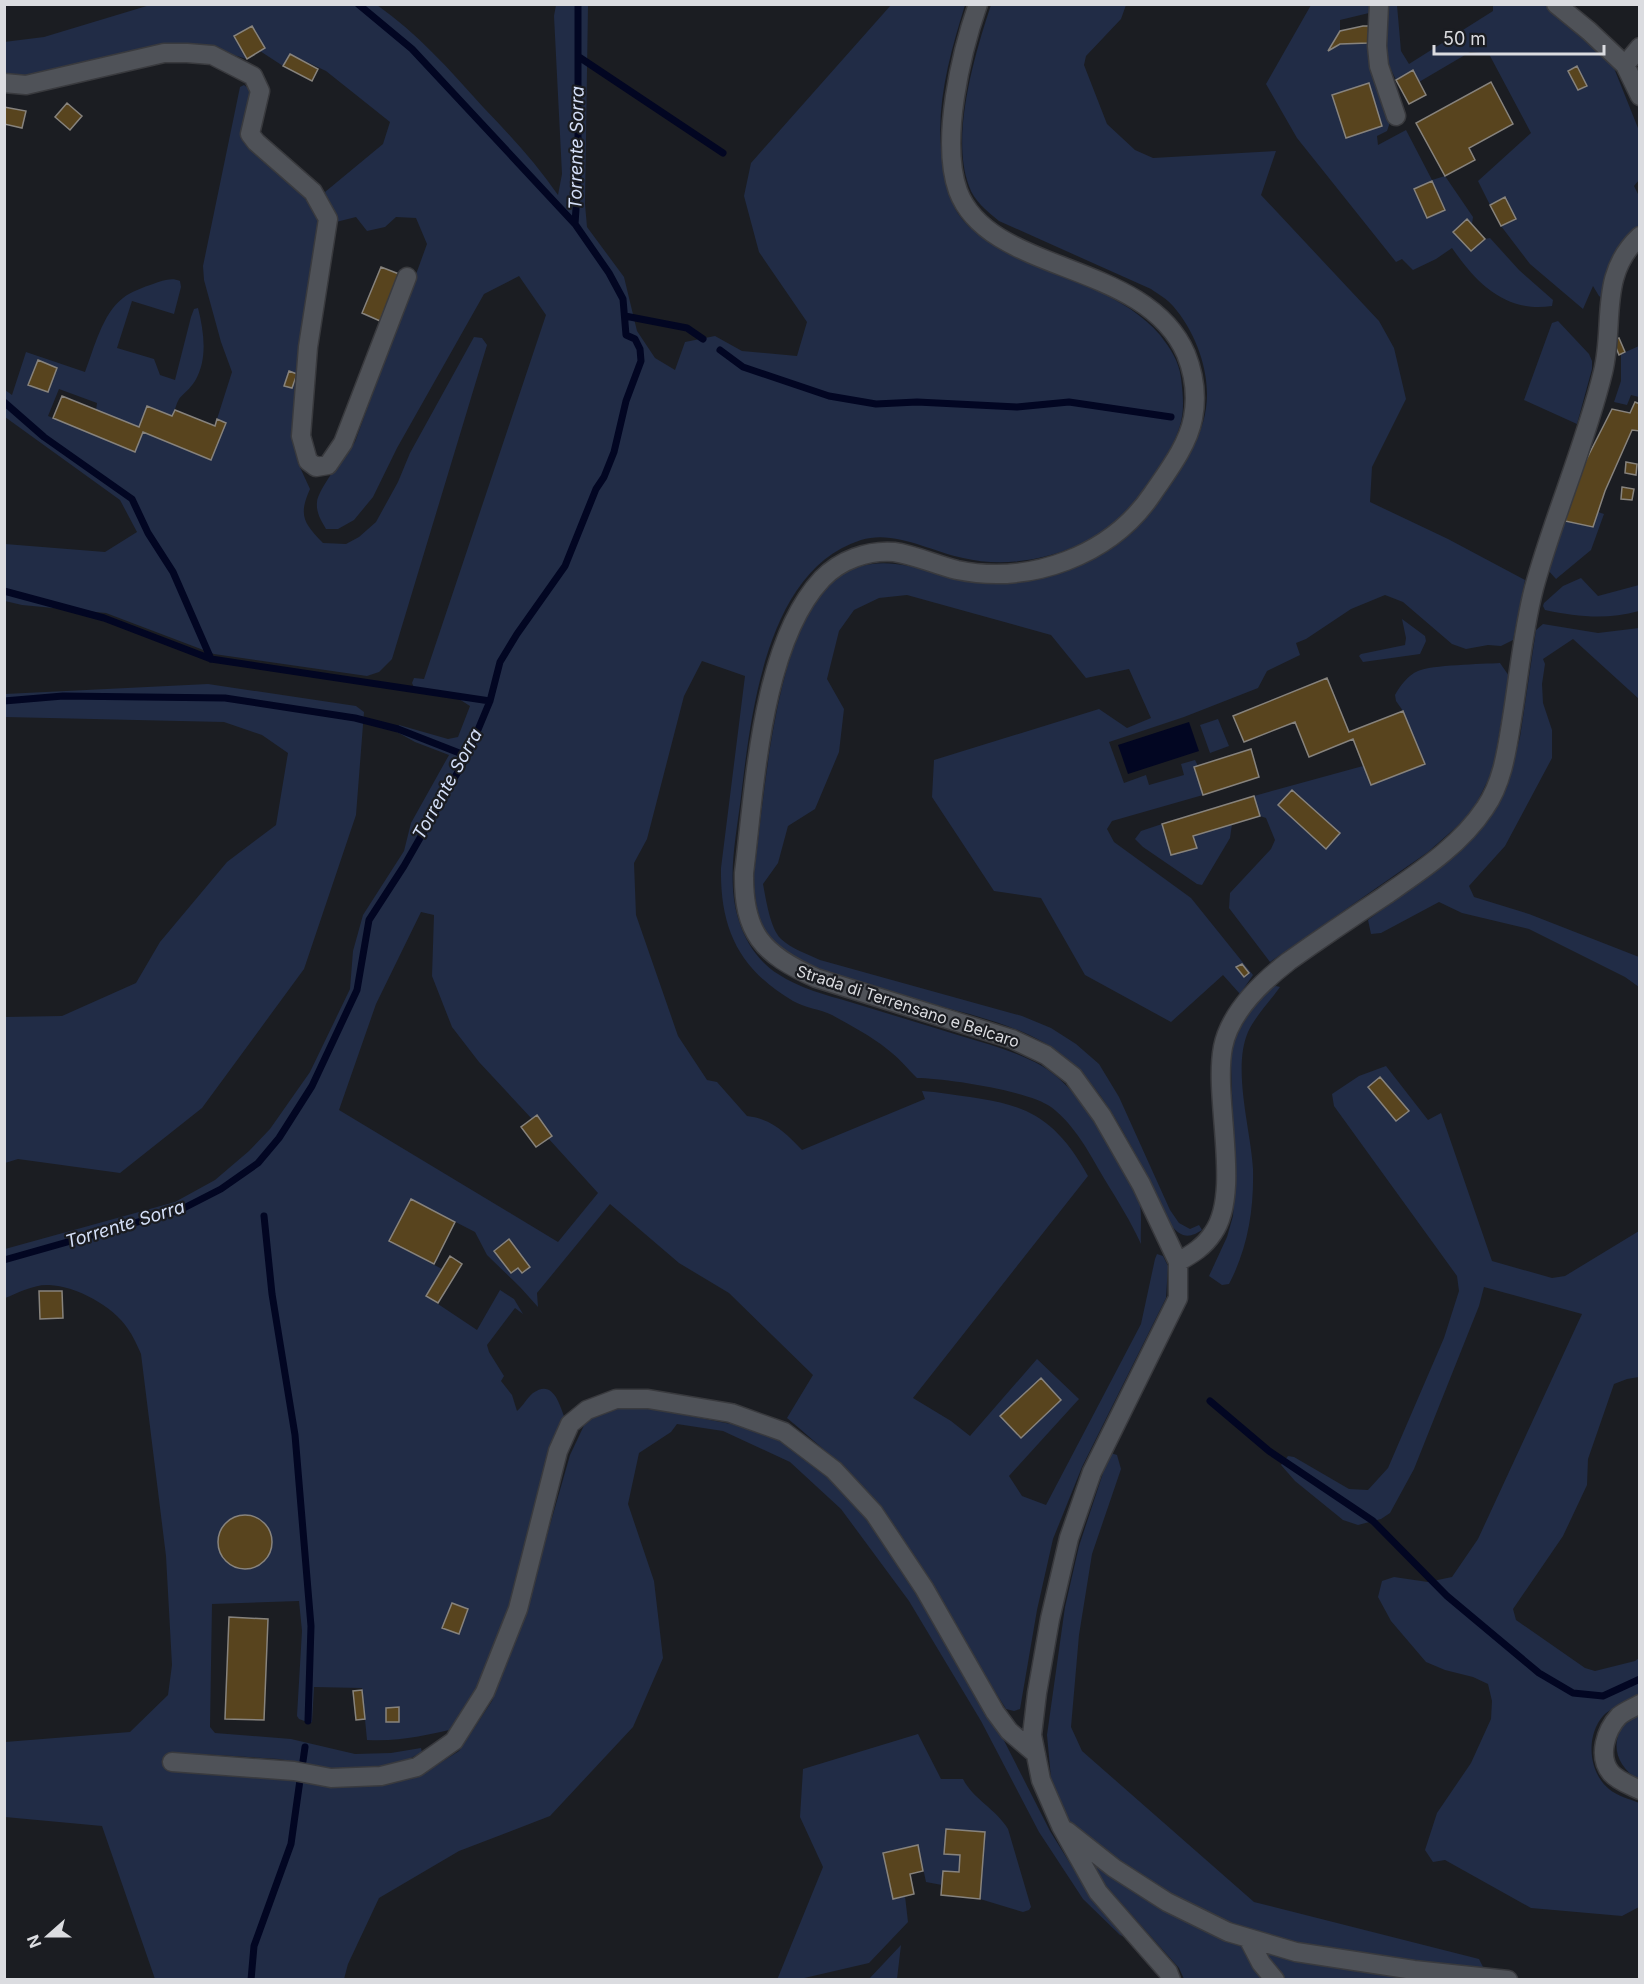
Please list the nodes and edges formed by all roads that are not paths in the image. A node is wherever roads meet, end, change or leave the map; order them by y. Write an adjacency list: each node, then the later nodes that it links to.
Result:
1 (978, 4): 11 (street, Strada di Terrensano e Belcaro)
2 (1379, 4): 8 (street)
3 (1556, 4): 5 (street)
4 (1640, 47): 5 (street)
5 (1625, 65): 7 (street)
6 (4, 83): 10 (street)
7 (1640, 96)
8 (1396, 116)
9 (1640, 236): 11 (street)
10 (407, 277)
11 (1178, 1262): 13 (street, Strada di Terrensano e Belcaro)
12 (1640, 1704): 15 (street)
13 (1036, 1754): 14 (street); 16 (street, Strada di Terrensano e Belcaro)
14 (172, 1762)
15 (1640, 1790)
16 (1060, 1826): 17 (street); 18 (street, Strada di Terrensano e Belcaro)
17 (1248, 1938): 19 (street); 20 (street)
18 (1171, 1980)
19 (1275, 1980)
20 (1508, 1980)

